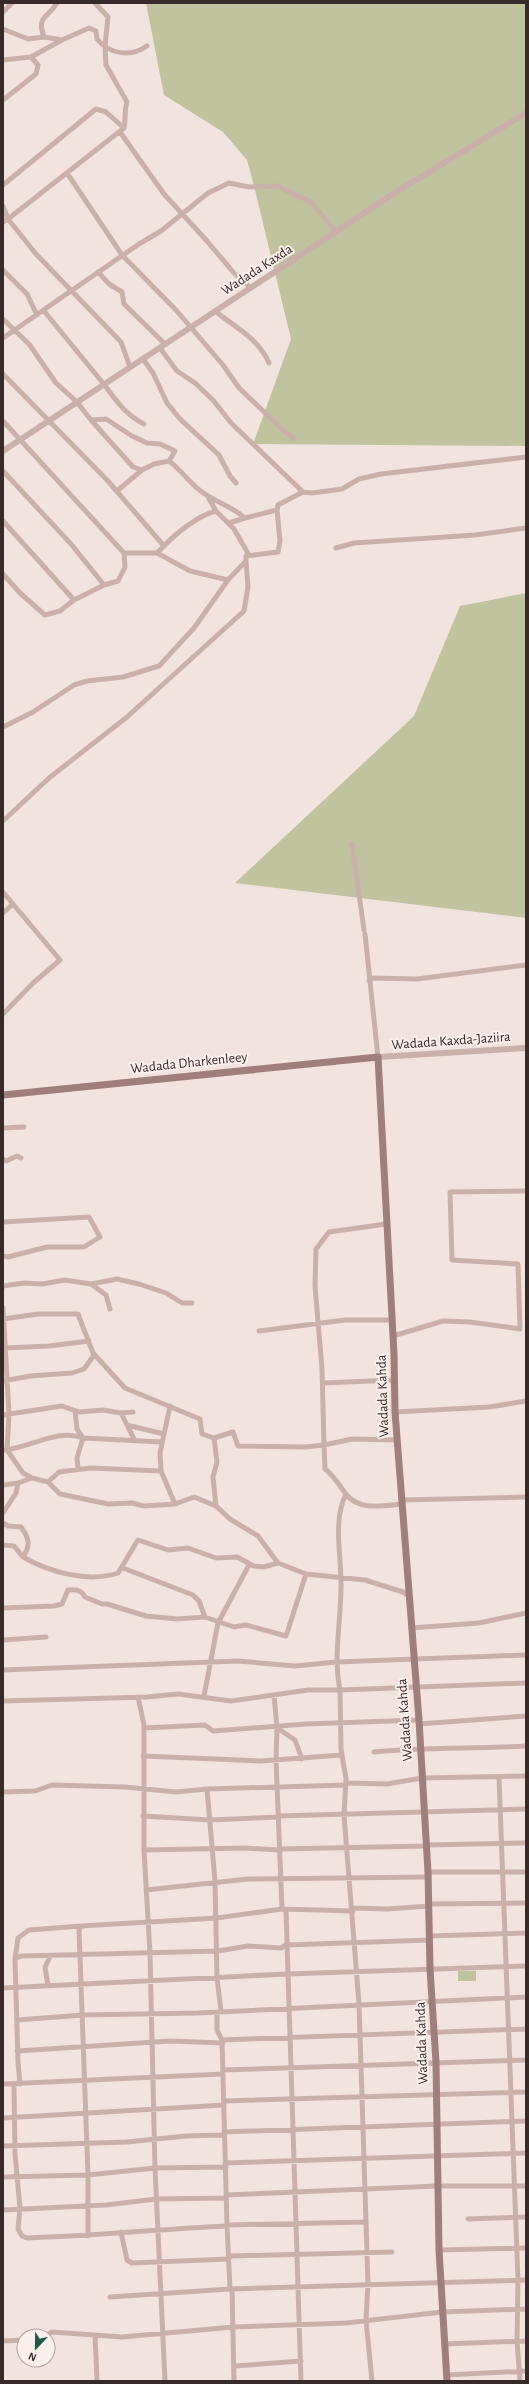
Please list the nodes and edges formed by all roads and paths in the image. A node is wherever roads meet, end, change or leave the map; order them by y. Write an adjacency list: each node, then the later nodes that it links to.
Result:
1 (12, 3): 4 (street)
2 (57, 3): 6 (street)
3 (95, 3): 8 (street)
4 (3, 12)
5 (3, 30): 6 (street)
6 (44, 37): 7 (street)
7 (62, 40): 8 (street); 10 (street)
8 (105, 46): 9 (street); 14 (street)
9 (147, 46)
10 (31, 56): 11 (street); 12 (street)
11 (3, 60)
12 (3, 100)
13 (526, 113): 21 (street, Wadada Kaxda)
14 (122, 130): 15 (street); 16 (street); 18 (street)
15 (67, 173): 19 (street); 22 (street)
16 (3, 185)
17 (3, 206): 19 (street)
18 (181, 214): 21 (street); 22 (street); 25 (street)
19 (8, 219): 20 (street); 26 (street)
20 (3, 222)
21 (336, 232): 25 (street, Wadada Kaxda)
22 (122, 255): 24 (street); 31 (street)
23 (3, 270): 29 (street)
24 (98, 272): 26 (street); 34 (street)
25 (251, 288): 28 (street, Wadada Kaxda)
26 (70, 291): 27 (street); 37 (street)
27 (44, 311): 29 (street); 39 (street)
28 (215, 311): 31 (street, Wadada Kaxda); 36 (street)
29 (37, 315): 32 (street)
30 (3, 319): 32 (street)
31 (190, 328): 34 (street, Wadada Kaxda); 45 (street)
32 (15, 331): 33 (street); 40 (street)
33 (3, 338)
34 (163, 346): 35 (street, Wadada Kaxda); 54 (street)
35 (143, 359): 37 (street, Wadada Kaxda); 52 (street)
36 (269, 363)
37 (130, 367): 39 (street, Wadada Kaxda)
38 (3, 374): 43 (street)
39 (104, 384): 40 (street, Wadada Kaxda); 44 (street)
40 (77, 402): 41 (street); 43 (street, Wadada Kaxda)
41 (91, 420): 49 (street); 50 (street)
42 (3, 421): 46 (street)
43 (48, 422): 46 (street, Wadada Kaxda); 53 (street)
44 (144, 424)
45 (294, 438)
46 (21, 440): 47 (street, Wadada Kaxda); 64 (street)
47 (3, 451)
48 (526, 457): 54 (street)
49 (169, 461): 50 (street); 55 (street)
50 (142, 470): 53 (street)
51 (3, 471): 70 (street)
52 (236, 483)
53 (117, 491): 62 (street)
54 (303, 492): 56 (street)
55 (206, 495): 57 (street); 58 (street)
56 (277, 510): 58 (street); 66 (street)
57 (216, 512): 60 (street); 62 (street)
58 (245, 518): 60 (street)
59 (3, 521): 71 (street)
60 (229, 523): 66 (street)
61 (526, 528): 63 (street)
62 (164, 546): 65 (street)
63 (336, 548)
64 (124, 553): 65 (street); 70 (street)
65 (157, 553): 69 (street)
66 (249, 555): 67 (street)
67 (246, 561): 69 (street); 73 (street)
68 (3, 574): 71 (street)
69 (228, 580): 72 (street)
70 (104, 585): 71 (street)
71 (74, 600)
72 (3, 727)
73 (3, 822)
74 (352, 844): 79 (street)
75 (3, 892): 76 (street)
76 (13, 904): 77 (street); 80 (street)
77 (3, 913)
78 (526, 965): 79 (street)
79 (369, 981): 82 (street)
80 (3, 1014)
81 (526, 1048): 82 (street, Wadada Kaxda-Jaziira)
82 (378, 1057): 83 (main road, Wadada Dharkenleey); 90 (main road, Wadada Kahda)
83 (3, 1095)
84 (24, 1127): 85 (street)
85 (3, 1128)
86 (20, 1158): 87 (street)
87 (3, 1159)
88 (526, 1191): 101 (street)
89 (3, 1222): 91 (street)
90 (386, 1224): 98 (main road, Wadada Kahda); 99 (street)
91 (3, 1256)
92 (91, 1284): 93 (street); 94 (street); 96 (street)
93 (3, 1286)
94 (192, 1303)
95 (3, 1308): 97 (street)
96 (110, 1309)
97 (4, 1319): 102 (street); 103 (street)
98 (392, 1320): 99 (street); 101 (main road, Wadada Kahda)
99 (319, 1323): 100 (street); 107 (street)
100 (259, 1331)
101 (393, 1336): 105 (main road, Wadada Kahda)
102 (89, 1341): 103 (street); 104 (street)
103 (4, 1348): 106 (street)
104 (94, 1355): 106 (street); 109 (street)
105 (395, 1380): 107 (street); 113 (main road, Wadada Kahda)
106 (5, 1381): 114 (street)
107 (322, 1384): 123 (street)
108 (526, 1401): 113 (street)
109 (170, 1406): 117 (street); 119 (street)
110 (75, 1411): 111 (street); 114 (street); 118 (street)
111 (121, 1412): 112 (street); 116 (street)
112 (133, 1412)
113 (395, 1412): 121 (main road, Wadada Kahda)
114 (9, 1414): 115 (street); 124 (street)
115 (3, 1415)
116 (127, 1424): 117 (street); 120 (street)
117 (164, 1434): 122 (street)
118 (83, 1438): 120 (street); 124 (street); 125 (street)
119 (214, 1438): 123 (street); 135 (street)
120 (134, 1439): 122 (street)
121 (397, 1440): 123 (street); 133 (main road, Wadada Kahda)
122 (162, 1442): 126 (street)
123 (324, 1445): 131 (street)
124 (5, 1450): 127 (street)
125 (78, 1469): 126 (street); 128 (street)
126 (161, 1471): 134 (street)
127 (32, 1478): 128 (street); 129 (street)
128 (48, 1482): 134 (street)
129 (18, 1483): 130 (street); 136 (street)
130 (3, 1485)
131 (346, 1494): 133 (street); 144 (street)
132 (526, 1497): 133 (street)
133 (402, 1502): 145 (main road, Wadada Kahda)
134 (175, 1504): 135 (street)
135 (216, 1506): 140 (street)
136 (3, 1513)
137 (3, 1523): 139 (street)
138 (3, 1545): 139 (street)
139 (23, 1557): 142 (street)
140 (278, 1563): 141 (street); 143 (street)
141 (249, 1565): 142 (street); 149 (street)
142 (123, 1568): 148 (street)
143 (306, 1574): 144 (street); 149 (street)
144 (341, 1578): 145 (street); 155 (street)
145 (410, 1597): 150 (main road, Wadada Kahda)
146 (3, 1608): 148 (street)
147 (526, 1613): 150 (street)
148 (205, 1617): 149 (street)
149 (218, 1622): 156 (street)
150 (411, 1628): 154 (main road, Wadada Kahda)
151 (46, 1637): 152 (street)
152 (3, 1640)
153 (526, 1655): 154 (street)
154 (414, 1658): 155 (street); 159 (main road, Wadada Kahda)
155 (336, 1662): 156 (street); 160 (street)
156 (211, 1663): 157 (street); 162 (street)
157 (3, 1670)
158 (526, 1683): 159 (street)
159 (416, 1689): 160 (street); 166 (main road, Wadada Kahda)
160 (340, 1690): 161 (street); 167 (street)
161 (274, 1695): 162 (street); 169 (street)
162 (204, 1696): 163 (street)
163 (138, 1697): 164 (street); 168 (street)
164 (3, 1701)
165 (526, 1716): 166 (street)
166 (419, 1722): 167 (street); 171 (main road, Wadada Kahda)
167 (341, 1724): 169 (street); 173 (street)
168 (144, 1728): 169 (street); 174 (street)
169 (277, 1728): 175 (street); 176 (street)
170 (526, 1746): 171 (street)
171 (421, 1748): 172 (street); 178 (main road, Wadada Kahda)
172 (374, 1752)
173 (342, 1755): 175 (street); 180 (street)
174 (144, 1756): 176 (street); 182 (street)
175 (302, 1759): 176 (street)
176 (276, 1760): 181 (street)
177 (526, 1776): 179 (street)
178 (422, 1778): 179 (street); 180 (street); 187 (main road, Wadada Kahda)
179 (498, 1778): 186 (street)
180 (346, 1784): 181 (street); 188 (street)
181 (278, 1788): 183 (street); 190 (street)
182 (143, 1789): 183 (street); 184 (street); 189 (street)
183 (207, 1789): 191 (street)
184 (3, 1792)
185 (526, 1809): 186 (street)
186 (498, 1810): 187 (street); 193 (street)
187 (423, 1812): 188 (street); 194 (main road, Wadada Kahda)
188 (344, 1815): 190 (street); 195 (street)
189 (143, 1816): 191 (street); 198 (street)
190 (278, 1816): 191 (street); 197 (street)
191 (210, 1820): 196 (street)
192 (526, 1843): 193 (street)
193 (501, 1844): 194 (street); 199 (street)
194 (426, 1846): 195 (street); 201 (main road, Wadada Kahda)
195 (348, 1848): 197 (street); 202 (street)
196 (213, 1849): 197 (street); 198 (street); 204 (street)
197 (279, 1849): 203 (street)
198 (144, 1850): 205 (street)
199 (502, 1872): 200 (street); 201 (street); 207 (street)
200 (526, 1872)
201 (428, 1874): 202 (street); 208 (main road, Wadada Kahda)
202 (350, 1877): 203 (street); 210 (street)
203 (281, 1878): 204 (street); 209 (street)
204 (215, 1881): 205 (street); 211 (street)
205 (146, 1890): 212 (street)
206 (526, 1903): 207 (street)
207 (503, 1904): 208 (street); 215 (street)
208 (429, 1905): 210 (street); 216 (main road, Wadada Kahda)
209 (284, 1910): 210 (street); 211 (street); 218 (street)
210 (353, 1910): 217 (street)
211 (217, 1918): 212 (street); 219 (street)
212 (148, 1922): 213 (street); 220 (street)
213 (81, 1926): 221 (street); 223 (street)
214 (526, 1933): 215 (street)
215 (503, 1934): 216 (street); 225 (street)
216 (430, 1938): 217 (street); 226 (main road, Wadada Kahda)
217 (354, 1944): 218 (street); 227 (street)
218 (286, 1945): 219 (street); 228 (street)
219 (218, 1950): 220 (street); 229 (street)
220 (150, 1953): 221 (street); 230 (street)
221 (80, 1954): 222 (street); 231 (street)
222 (50, 1957): 223 (street); 232 (street)
223 (15, 1959): 233 (street)
224 (526, 1966): 225 (street)
225 (505, 1967): 226 (street); 235 (street)
226 (430, 1969): 227 (street); 237 (main road, Wadada Kahda)
227 (355, 1972): 228 (street); 238 (street)
228 (287, 1974): 229 (street); 239 (street)
229 (218, 1978): 230 (street); 240 (street)
230 (149, 1982): 231 (street); 241 (street)
231 (81, 1985): 232 (street); 242 (street)
232 (48, 1986): 233 (street)
233 (16, 1987): 234 (street); 243 (street)
234 (3, 1988)
235 (507, 1997): 236 (street); 237 (street); 245 (street)
236 (526, 1997)
237 (434, 2002): 238 (street); 246 (main road, Wadada Kahda)
238 (359, 2004): 239 (street); 247 (street)
239 (291, 2008): 240 (street); 248 (street)
240 (219, 2011): 241 (street); 249 (street)
241 (152, 2013): 242 (street); 250 (street)
242 (83, 2015): 243 (street); 251 (street)
243 (17, 2020): 252 (street)
244 (526, 2029): 245 (street)
245 (509, 2030): 246 (street); 255 (street)
246 (435, 2032): 247 (street); 254 (main road, Wadada Kahda)
247 (359, 2034): 248 (street); 256 (street)
248 (291, 2036): 249 (street); 257 (street)
249 (222, 2042): 250 (street); 258 (street)
250 (153, 2043): 251 (street); 259 (street)
251 (84, 2047): 252 (street); 260 (street)
252 (17, 2051): 263 (street)
253 (526, 2060): 255 (street)
254 (436, 2062): 255 (street); 256 (street); 266 (main road, Wadada Kahda)
255 (510, 2062): 264 (street)
256 (360, 2064): 257 (street); 267 (street)
257 (291, 2067): 258 (street); 268 (street)
258 (223, 2072): 259 (street); 269 (street)
259 (153, 2076): 260 (street); 270 (street)
260 (84, 2080): 263 (street); 271 (street)
261 (3, 2084): 262 (street)
262 (14, 2084): 263 (street); 272 (street)
263 (20, 2084)
264 (511, 2092): 265 (street); 266 (street); 275 (street)
265 (526, 2092)
266 (436, 2093): 267 (street); 276 (main road, Wadada Kahda)
267 (361, 2095): 268 (street); 277 (street)
268 (292, 2098): 269 (street); 278 (street)
269 (224, 2103): 270 (street); 279 (street)
270 (154, 2108): 271 (street); 280 (street)
271 (86, 2113): 272 (street); 281 (street)
272 (16, 2117): 273 (street); 283 (street)
273 (3, 2118)
274 (526, 2121): 275 (street)
275 (511, 2122): 276 (street); 285 (street)
276 (436, 2124): 277 (street); 286 (main road, Wadada Kahda)
277 (361, 2127): 278 (street); 287 (street)
278 (293, 2129): 279 (street); 288 (street)
279 (224, 2134): 280 (street); 289 (street)
280 (155, 2139): 281 (street); 290 (street)
281 (87, 2143): 283 (street); 291 (street)
282 (3, 2146): 283 (street)
283 (16, 2146): 293 (street)
284 (526, 2152): 285 (street)
285 (512, 2153): 286 (street); 295 (street)
286 (437, 2157): 287 (street); 294 (main road, Wadada Kahda)
287 (362, 2158): 288 (street); 297 (street)
288 (293, 2160): 289 (street); 298 (street)
289 (226, 2165): 290 (street); 299 (street)
290 (155, 2168): 291 (street); 300 (street)
291 (88, 2175): 293 (street); 301 (street)
292 (3, 2177): 293 (street)
293 (19, 2178): 302 (street)
294 (437, 2186): 295 (street); 297 (street); 315 (main road, Wadada Kahda)
295 (513, 2186): 296 (street); 304 (street)
296 (526, 2186)
297 (364, 2190): 298 (street); 307 (street)
298 (294, 2193): 299 (street); 308 (street)
299 (226, 2197): 300 (street); 309 (street)
300 (156, 2198): 301 (street); 310 (street)
301 (88, 2205): 302 (street); 312 (street)
302 (20, 2208): 303 (street); 312 (street)
303 (3, 2210)
304 (515, 2217): 305 (street); 306 (street); 314 (street)
305 (526, 2217)
306 (468, 2219)
307 (364, 2222): 308 (street); 316 (street)
308 (296, 2224): 309 (street); 318 (street)
309 (227, 2226): 310 (street); 319 (street)
310 (157, 2230): 311 (street); 320 (street)
311 (121, 2232): 312 (street); 320 (street)
312 (88, 2236)
313 (526, 2248): 314 (street)
314 (516, 2249): 315 (street); 321 (street)
315 (439, 2250): 323 (main road, Wadada Kahda)
316 (366, 2252): 317 (street); 318 (street); 324 (street)
317 (392, 2252)
318 (298, 2255): 319 (street); 325 (street)
319 (229, 2258): 320 (street); 326 (street)
320 (159, 2261): 327 (street)
321 (518, 2280): 322 (street); 323 (street); 329 (street)
322 (526, 2280)
323 (440, 2281): 324 (street); 331 (main road, Wadada Kahda)
324 (368, 2284): 325 (street); 332 (street)
325 (298, 2286): 326 (street); 333 (street)
326 (231, 2289): 327 (street); 334 (street)
327 (159, 2293): 328 (street); 336 (street)
328 (110, 2297)
329 (518, 2309): 330 (street); 331 (street); 340 (street)
330 (526, 2309)
331 (442, 2312): 332 (street); 342 (main road, Wadada Kahda)
332 (366, 2320): 333 (street); 351 (street)
333 (301, 2325): 334 (street); 343 (street)
334 (233, 2327): 336 (street); 344 (street)
335 (56, 2332): 337 (street)
336 (164, 2332): 337 (street); 348 (street)
337 (95, 2335): 347 (street)
338 (16, 2340): 339 (street)
339 (3, 2341)
340 (517, 2341): 341 (street); 342 (street); 345 (street)
341 (526, 2341)
342 (444, 2344): 346 (main road, Wadada Kahda)
343 (301, 2361): 344 (street); 350 (street)
344 (235, 2366): 349 (street)
345 (523, 2371): 346 (street); 352 (street)
346 (446, 2378)
347 (97, 2381)
348 (164, 2381)
349 (234, 2381)
350 (302, 2381)
351 (372, 2381)
352 (520, 2381)

